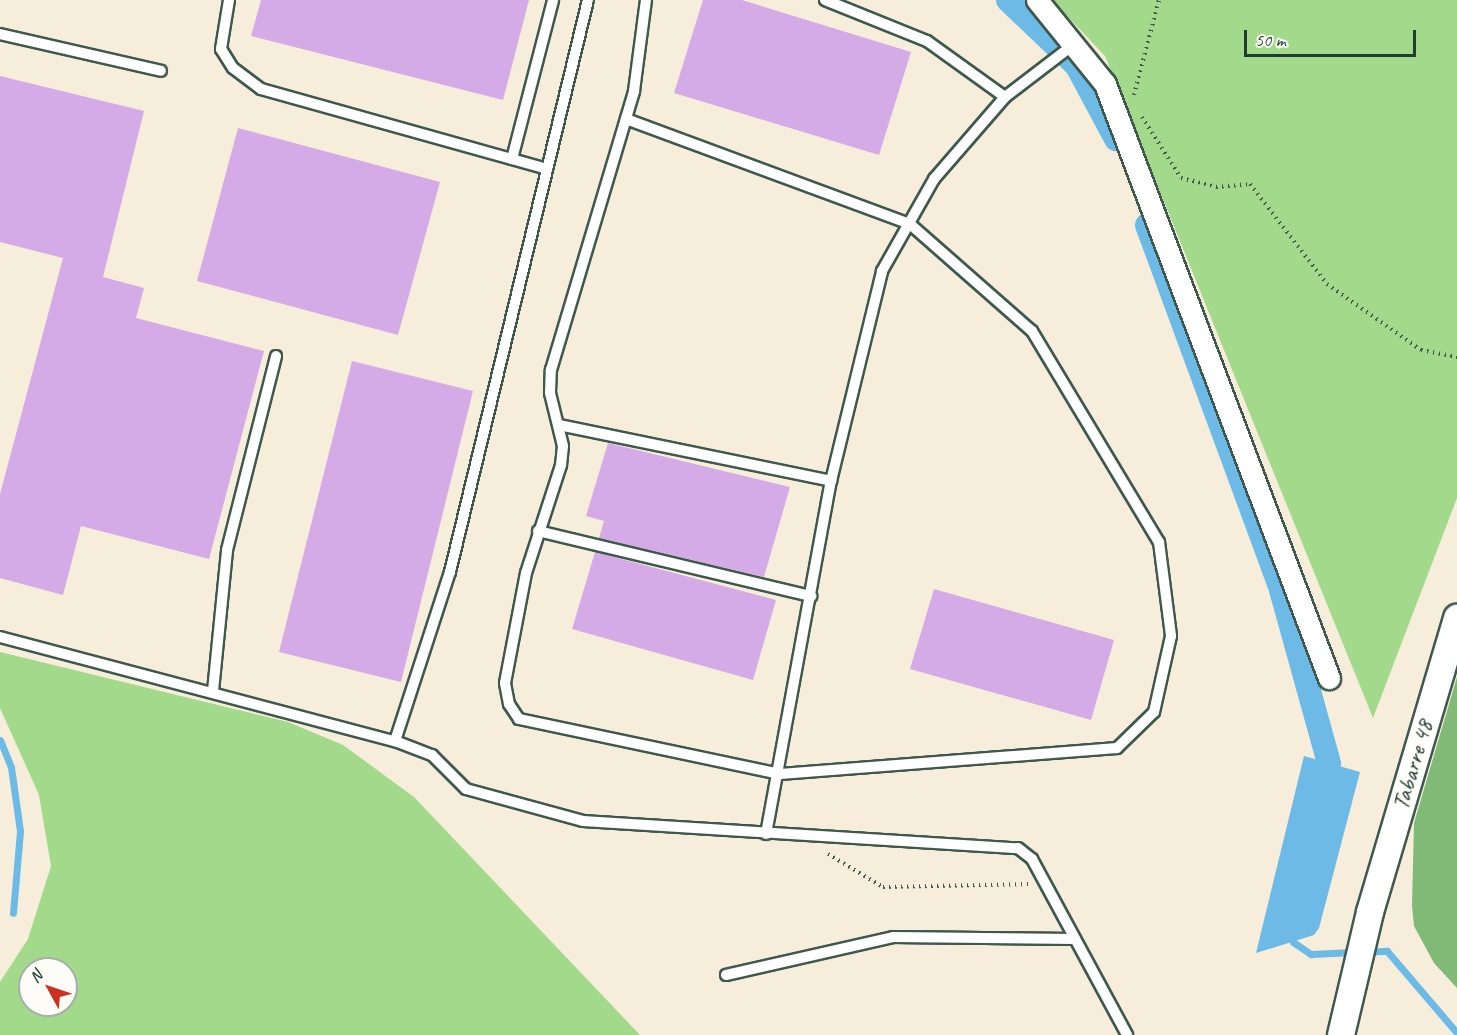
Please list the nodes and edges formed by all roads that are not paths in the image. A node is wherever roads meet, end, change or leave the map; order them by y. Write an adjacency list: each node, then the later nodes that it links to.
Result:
1 (229, 0): 12 (lane)
2 (553, 0): 12 (lane)
3 (588, 0): 13 (lane)
4 (646, 0): 11 (lane)
5 (825, 0): 10 (lane)
6 (1037, 0): 8 (street)
7 (0, 34): 9 (lane)
8 (1073, 45): 10 (lane); 22 (street)
9 (161, 70)
10 (1005, 97): 14 (lane)
11 (626, 118): 14 (lane); 16 (lane)
12 (512, 159): 13 (lane)
13 (547, 169): 24 (lane)
14 (910, 224): 17 (lane); 25 (lane)
15 (276, 356): 23 (lane)
16 (560, 425): 17 (lane); 18 (lane)
17 (831, 481): 19 (lane)
18 (538, 531): 19 (lane); 25 (lane)
19 (811, 596): 25 (lane)
20 (1457, 618): 30 (street, Tabarre 48)
21 (0, 637): 23 (lane)
22 (1329, 678)
23 (213, 691): 24 (lane)
24 (395, 741): 26 (lane)
25 (780, 774): 26 (lane)
26 (766, 834): 27 (lane)
27 (1075, 939): 28 (lane); 29 (lane)
28 (726, 975)
29 (1126, 1035)
30 (1341, 1035)

